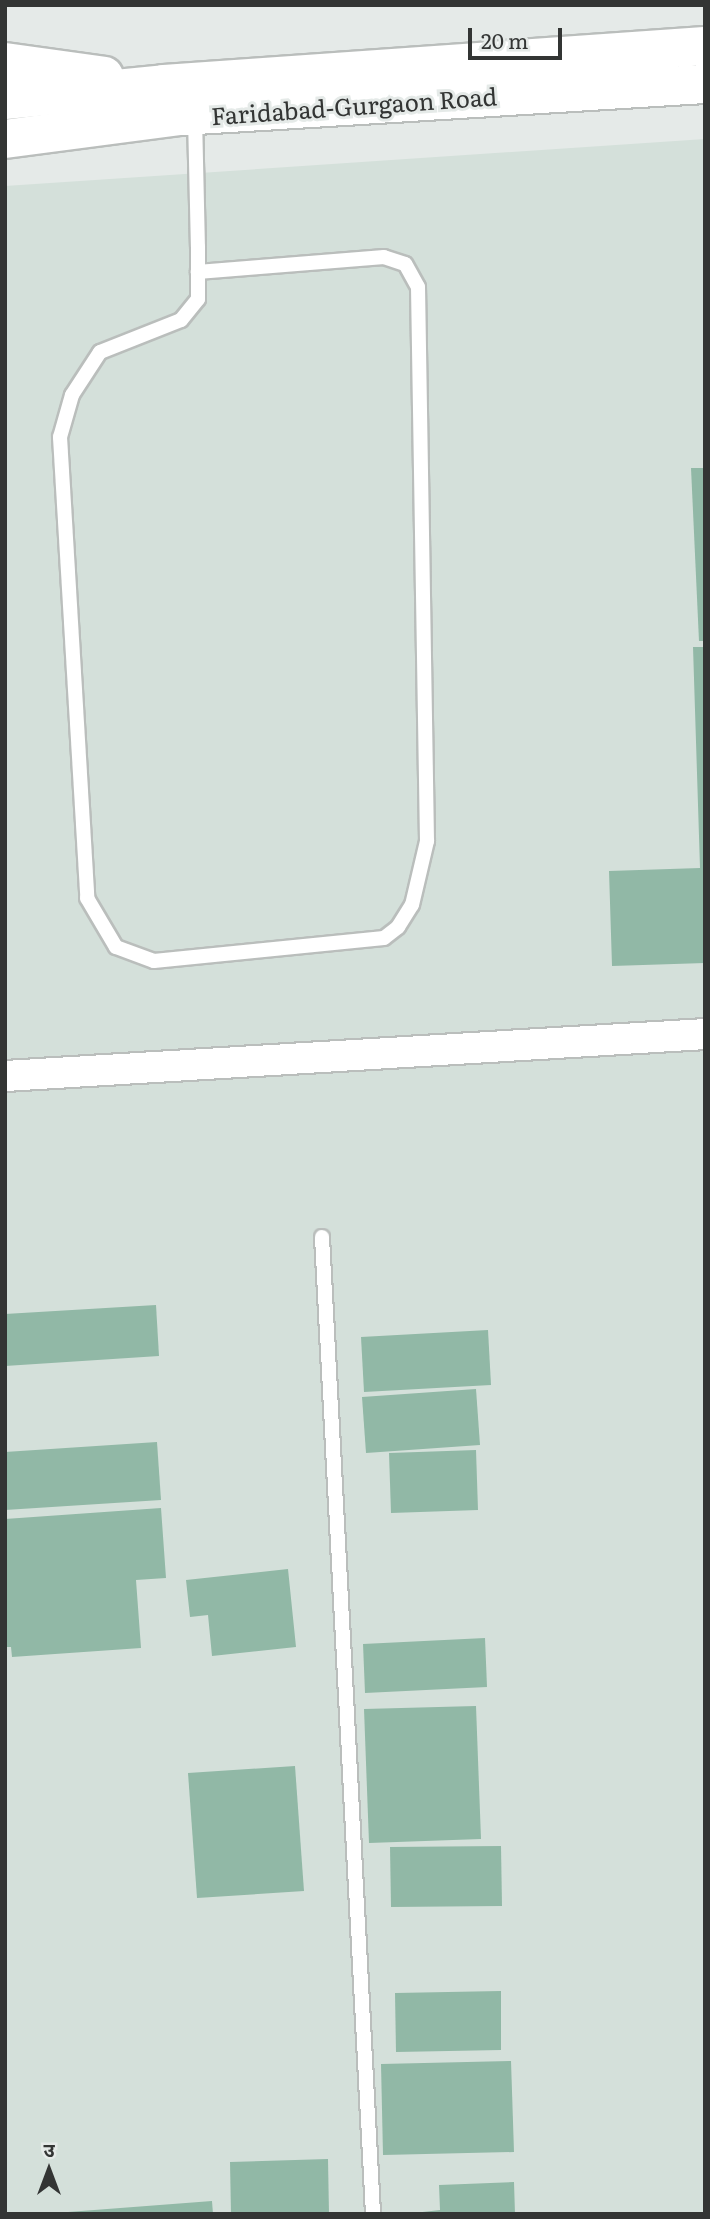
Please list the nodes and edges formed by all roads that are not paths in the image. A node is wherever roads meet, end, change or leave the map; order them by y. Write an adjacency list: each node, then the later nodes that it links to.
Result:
1 (705, 46): 3 (main road, Faridabad-Gurgaon Road)
2 (5, 62): 3 (main road)
3 (164, 84): 5 (main road, Faridabad-Gurgaon Road)
4 (705, 84): 6 (main road, Faridabad-Gurgaon Road)
5 (5, 100)
6 (195, 115): 7 (main road, Faridabad-Gurgaon Road); 8 (lane)
7 (16, 133)
8 (198, 272): 8 (lane)
9 (705, 1034): 10 (street)
10 (5, 1076)
11 (323, 1237): 12 (lane)
12 (373, 2214)

